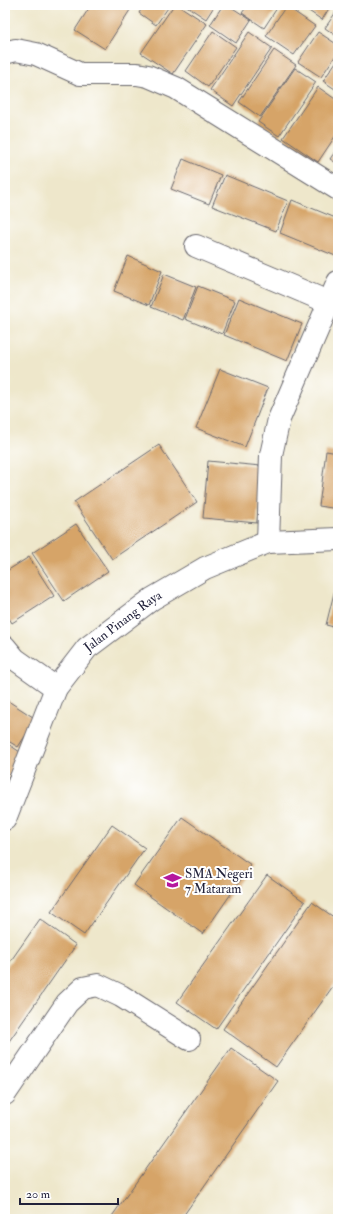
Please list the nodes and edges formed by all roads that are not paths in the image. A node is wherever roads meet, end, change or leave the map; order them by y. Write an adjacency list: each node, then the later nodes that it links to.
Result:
1 (6, 51): 2 (street)
2 (338, 189)
3 (196, 246): 5 (street)
4 (338, 282): 5 (street)
5 (328, 302): 7 (street)
6 (338, 539): 7 (street, Jalan Pinang Raya)
7 (268, 542): 9 (street, Jalan Pinang Raya)
8 (5, 647): 9 (street)
9 (56, 688): 10 (street, Jalan Pinang Raya)
10 (5, 819)
11 (189, 1039): 12 (street)
12 (5, 1094)

